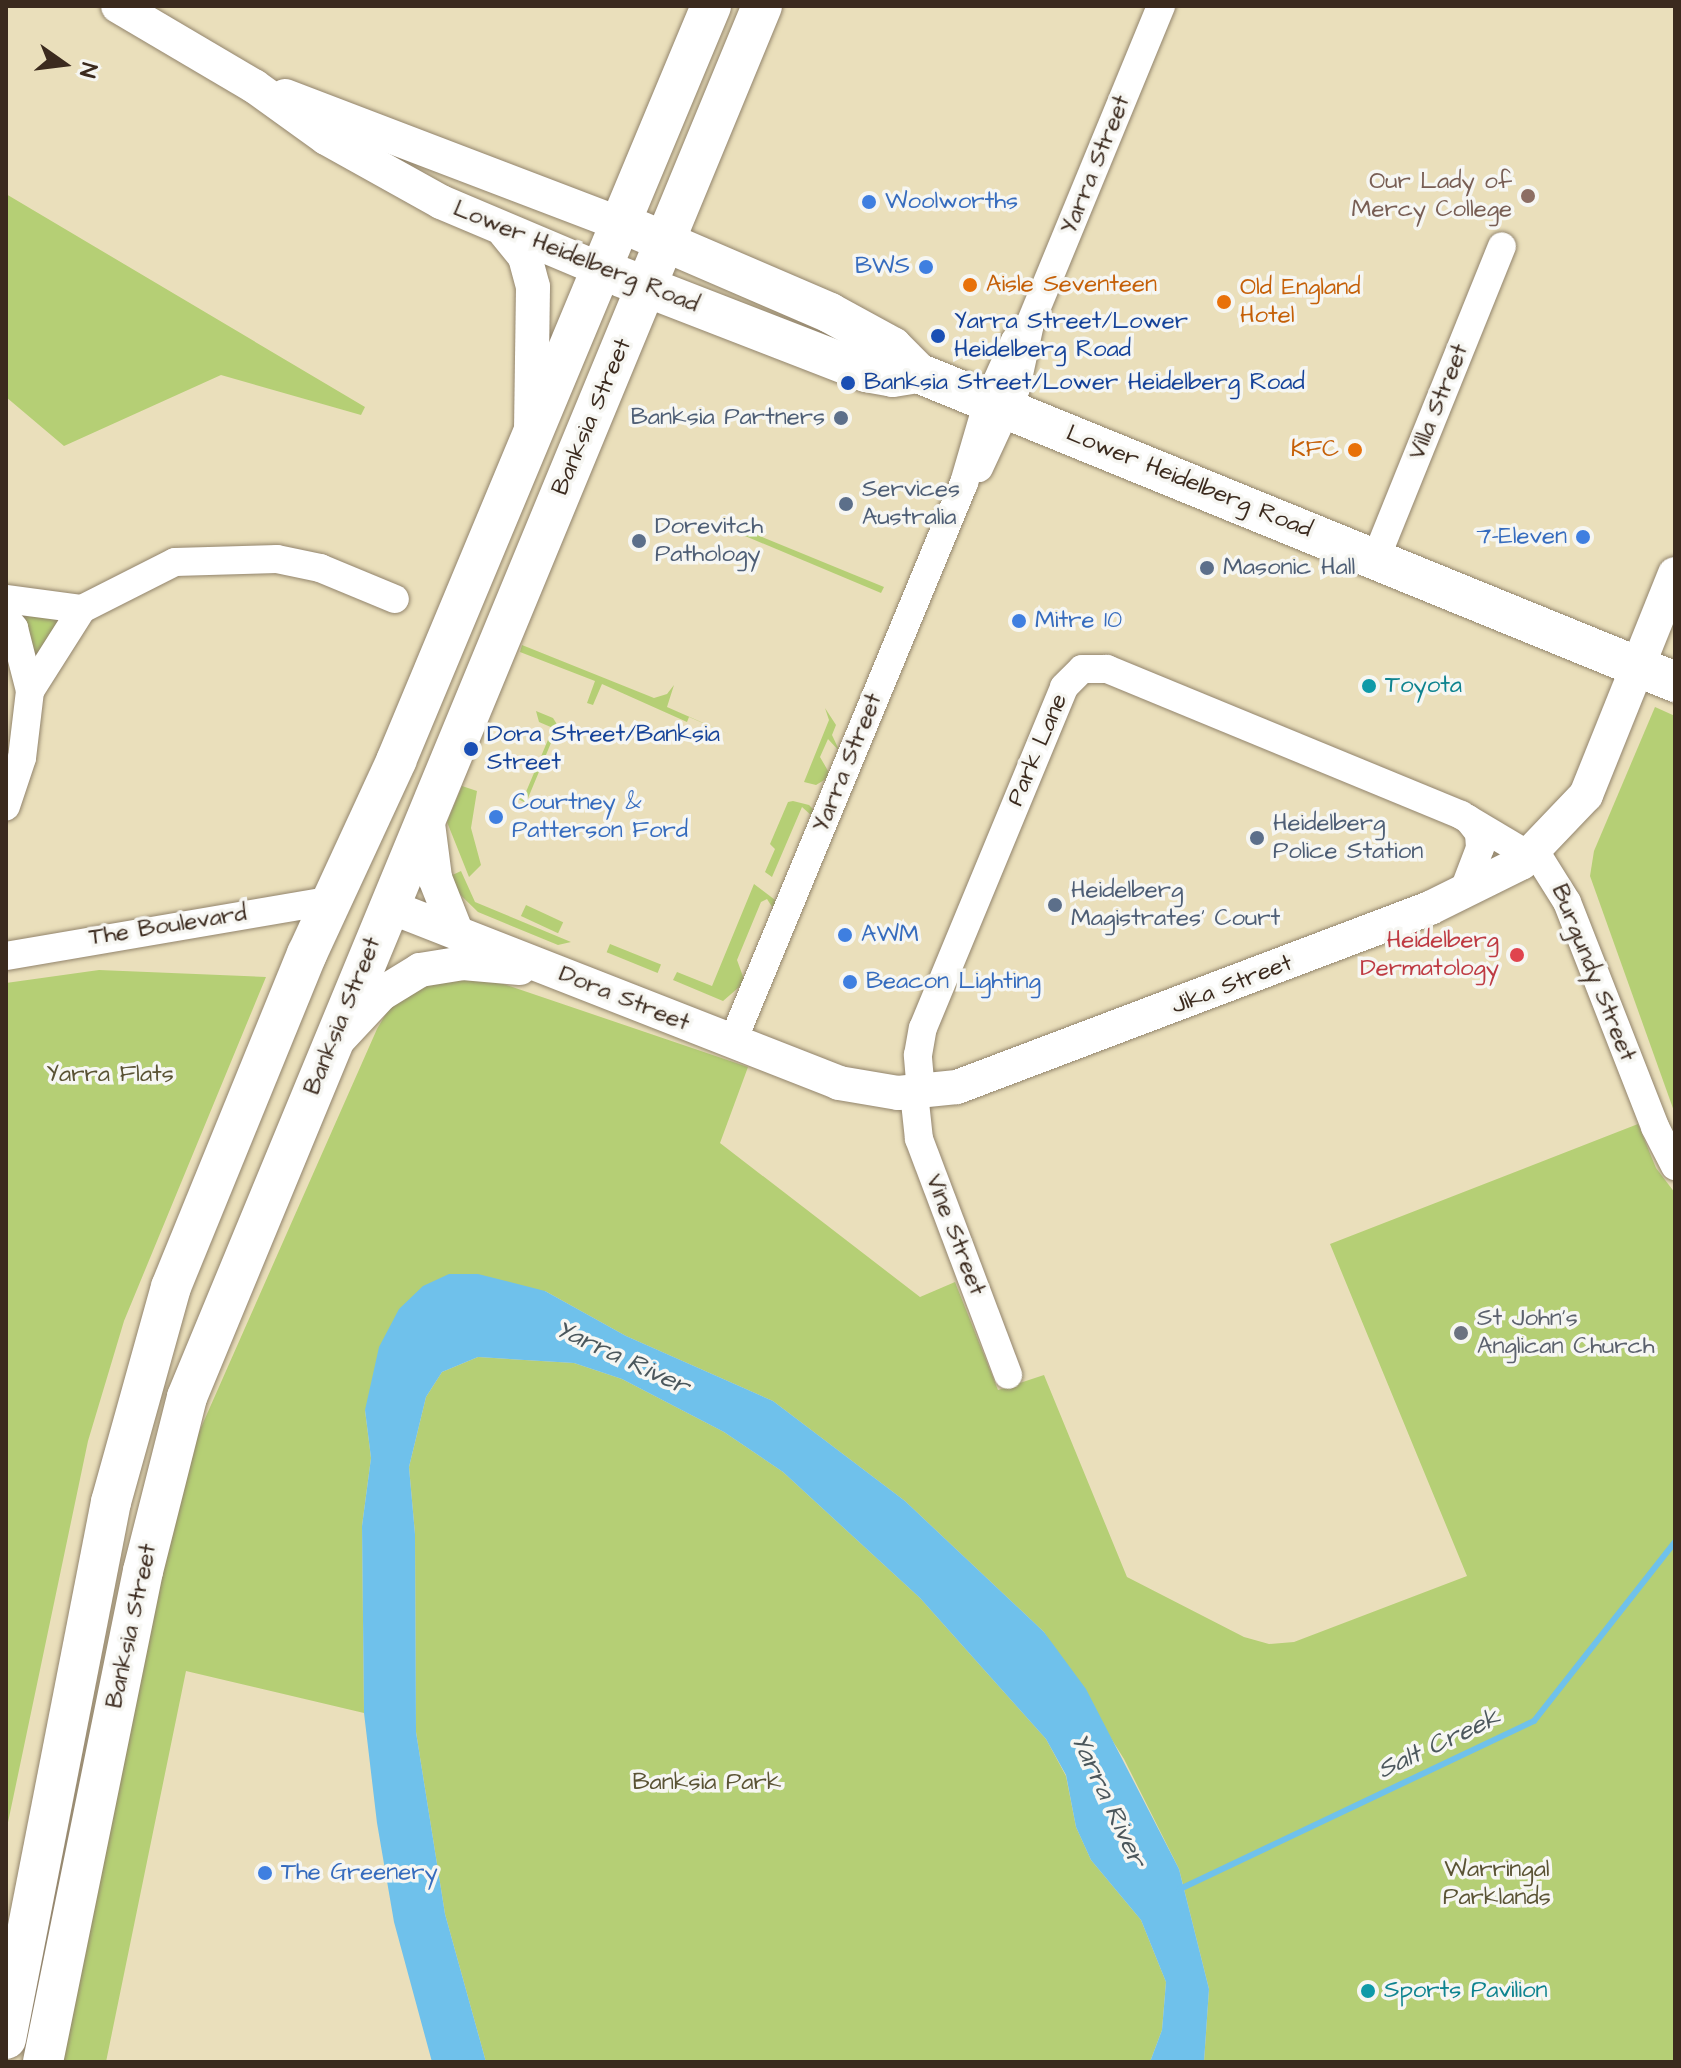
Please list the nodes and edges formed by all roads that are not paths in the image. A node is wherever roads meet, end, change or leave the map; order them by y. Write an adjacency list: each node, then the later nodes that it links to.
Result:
1 (118, 6): 5 (main road, Lower Heidelberg Road)
2 (711, 6): 6 (highway, Banksia Street)
3 (762, 6): 8 (highway, Banksia Street)
4 (1161, 6): 13 (street, Yarra Street)
5 (254, 86): 6 (main road, Lower Heidelberg Road); 7 (main road, Lower Heidelberg Road)
6 (621, 224): 8 (highway, Lower Heidelberg Road); 10 (highway, Banksia Street)
7 (505, 232): 10 (main road, Lower Heidelberg Road); 14 (main road)
8 (665, 240): 11 (highway, Banksia Street); 12 (highway, Lower Heidelberg Road)
9 (1502, 246): 15 (street, Villa Street)
10 (602, 270): 11 (highway, Lower Heidelberg Road); 14 (highway, Banksia Street)
11 (646, 286): 12 (highway, Lower Heidelberg Road); 25 (highway, Banksia Street)
12 (918, 373): 13 (highway, Lower Heidelberg Road)
13 (998, 405): 15 (highway, Lower Heidelberg Road); 34 (street, Yarra Street)
14 (530, 443): 29 (highway, Banksia Street)
15 (1376, 558): 21 (highway, Lower Heidelberg Road)
16 (1675, 574): 21 (main road)
17 (6, 599): 19 (street)
18 (395, 599): 19 (street)
19 (82, 609): 23 (street)
20 (6, 618): 23 (street)
21 (1637, 666): 22 (highway, Lower Heidelberg Road); 27 (main road)
22 (1675, 682)
23 (30, 691): 24 (street)
24 (6, 806)
25 (427, 811): 30 (highway, Banksia Street); 31 (main road)
26 (1468, 819): 27 (street, Park Lane); 28 (street); 36 (street, Park Lane)
27 (1532, 853): 28 (main road, Jika Street); 37 (street, Burgundy Street)
28 (1462, 895): 36 (main road, Jika Street)
29 (332, 900): 30 (highway, Dora Street); 32 (street, The Boulevard); 39 (highway, Banksia Street)
30 (388, 906): 31 (main road, Dora Street); 35 (highway, Banksia Street)
31 (456, 931): 33 (main road, Dora Street)
32 (6, 956)
33 (560, 972): 34 (main road, Dora Street); 35 (main road)
34 (732, 1043): 36 (main road, Dora Street)
35 (329, 1050): 40 (highway, Banksia Street)
36 (918, 1093): 38 (street, Vine Street)
37 (1675, 1166)
38 (1008, 1375)
39 (6, 2039)
40 (43, 2062)

